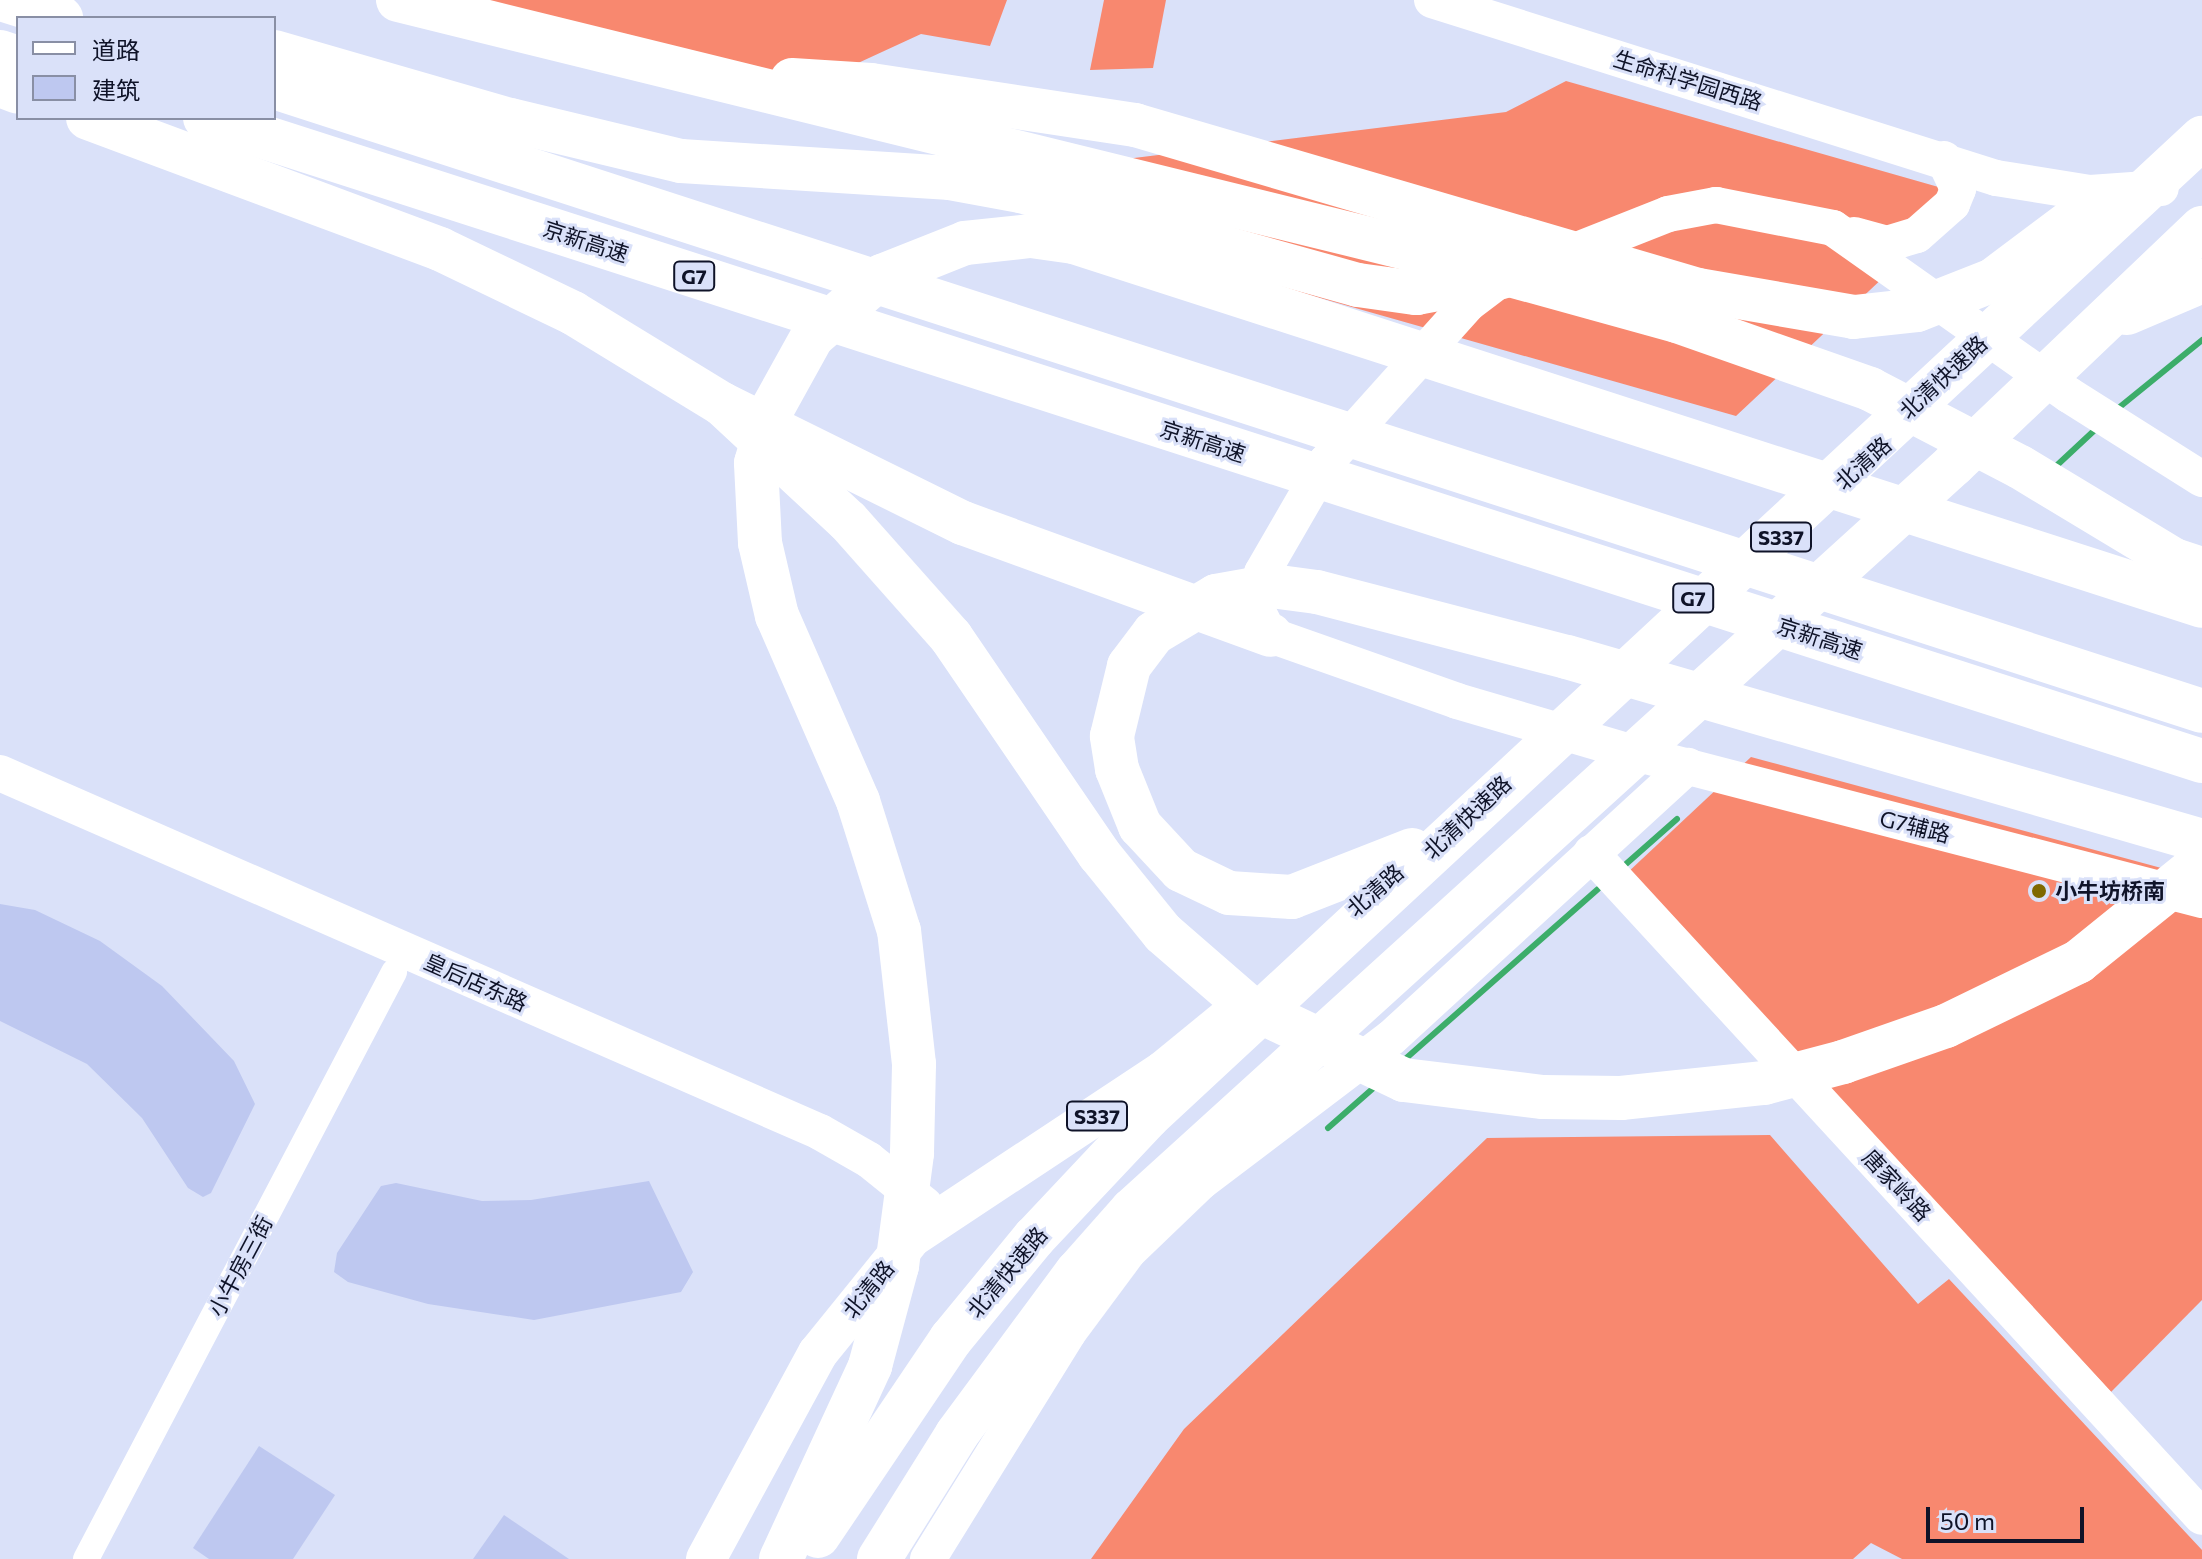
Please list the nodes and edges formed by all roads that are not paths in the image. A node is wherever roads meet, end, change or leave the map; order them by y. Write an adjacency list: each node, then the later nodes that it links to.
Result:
1 (4, 0): 4 (highway)
2 (398, 0): 6 (highway)
3 (1432, 0): 13 (street, 生命科学园西路)
4 (55, 16)
5 (276, 53): 17 (highway)
6 (715, 75): 8 (highway); 23 (highway)
7 (276, 88): 25 (highway, G7)
8 (2202, 110)
9 (93, 120): 21 (highway)
10 (211, 120): 28 (highway, 京新高速 / G7)
11 (2202, 138): 32 (highway, 北清快速路)
12 (2202, 152): 14 (main road, 北清路 / S337)
13 (1944, 159): 14 (street, 生命科学园西路); 16 (street)
14 (2164, 188): 19 (main road, 北清路 / S337)
15 (2202, 226): 20 (highway)
16 (1833, 228): 17 (street); 19 (street)
17 (1504, 276): 24 (street)
18 (2202, 281): 20 (highway)
19 (1999, 342): 20 (street); 26 (main road, 北清路 / S337)
20 (2055, 364): 22 (street); 27 (main road); 44 (highway)
21 (722, 404): 24 (highway); 35 (highway)
22 (2202, 479)
23 (2201, 593): 42 (highway)
24 (1270, 635): 26 (street, G7辅路)
25 (2202, 711)
26 (1564, 732): 27 (street, G7辅路); 38 (main road, 北清路 / S337)
27 (1627, 751): 29 (street, G7辅路); 44 (main road)
28 (2202, 761)
29 (1688, 766): 34 (street); 36 (street, G7辅路)
30 (0, 773): 38 (street, 皇后店东路)
31 (0, 799): 37 (street, 皇后店东路)
32 (1460, 823): 33 (highway); 43 (highway, 北清快速路)
33 (2202, 841)
34 (1591, 853): 39 (street, 唐家岭路); 45 (street)
35 (2202, 862)
36 (2202, 900)
37 (394, 972): 38 (street, 皇后店东路); 40 (street, 小牛房三街)
38 (925, 1226): 41 (main road, 北清路 / S337)
39 (2202, 1517)
40 (86, 1559)
41 (706, 1559)
42 (781, 1559)
43 (803, 1559)
44 (882, 1559)
45 (928, 1559)

